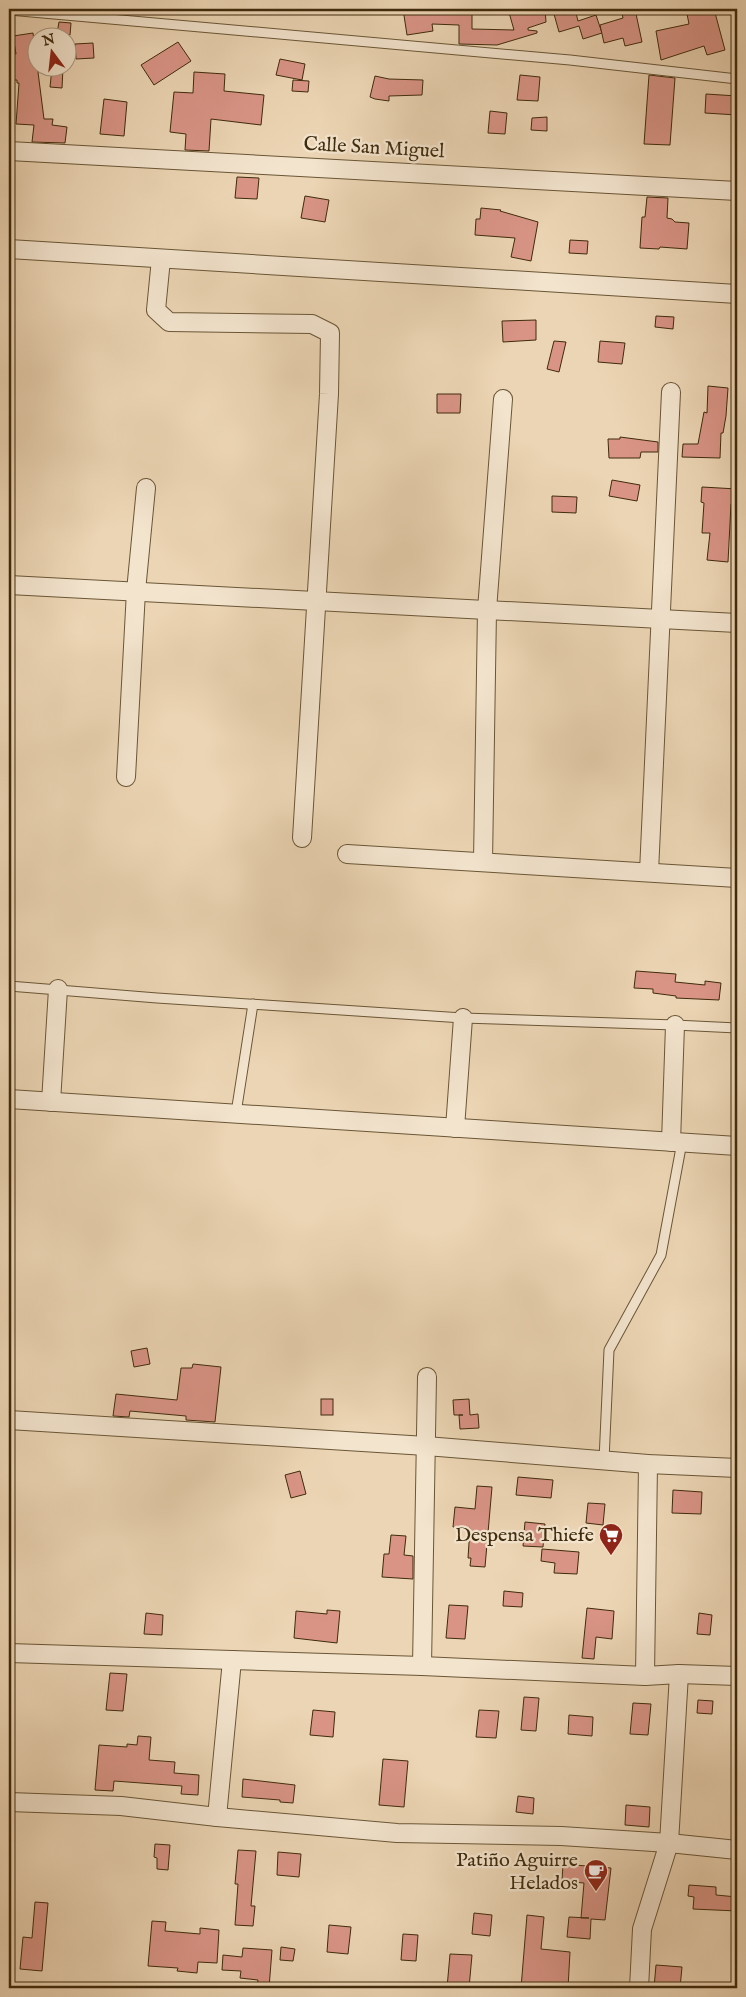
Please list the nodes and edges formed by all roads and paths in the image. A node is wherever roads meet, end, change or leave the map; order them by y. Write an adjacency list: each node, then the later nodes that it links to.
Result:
1 (9, 10): 2 (lane)
2 (737, 79)
3 (9, 151): 4 (street, Calle San Miguel)
4 (737, 191)
5 (9, 250): 6 (street)
6 (162, 259): 7 (street); 13 (street)
7 (737, 294)
8 (671, 392): 15 (street)
9 (503, 399): 14 (street)
10 (146, 488): 12 (street)
11 (9, 585): 12 (street)
12 (136, 592): 13 (street); 17 (street)
13 (317, 601): 14 (street); 18 (street)
14 (487, 610): 15 (street); 20 (street)
15 (662, 619): 16 (street); 21 (street)
16 (737, 623)
17 (126, 777)
18 (302, 838)
19 (347, 854): 20 (street)
20 (483, 862): 21 (street)
21 (649, 872): 22 (street)
22 (737, 878)
23 (9, 986): 24 (lane)
24 (58, 989): 25 (lane); 30 (street)
25 (253, 1004): 26 (lane); 31 (lane)
26 (464, 1018): 27 (lane); 32 (street)
27 (676, 1024): 28 (lane); 33 (street)
28 (737, 1028)
29 (9, 1099): 30 (street)
30 (51, 1102): 31 (street)
31 (236, 1113): 32 (street)
32 (454, 1128): 33 (street)
33 (676, 1142): 34 (street); 38 (lane)
34 (737, 1146)
35 (427, 1376): 37 (street)
36 (9, 1420): 37 (street)
37 (426, 1446): 38 (street); 43 (street)
38 (604, 1460): 39 (street)
39 (648, 1464): 40 (street); 45 (street)
40 (737, 1468)
41 (9, 1653): 42 (street)
42 (232, 1660): 43 (street); 48 (street)
43 (422, 1666): 45 (street)
44 (679, 1674): 45 (street); 46 (street); 49 (street)
45 (645, 1676)
46 (737, 1676)
47 (9, 1802): 48 (street)
48 (217, 1817): 49 (street)
49 (669, 1843): 50 (street); 51 (street)
50 (737, 1850)
51 (639, 1988)

